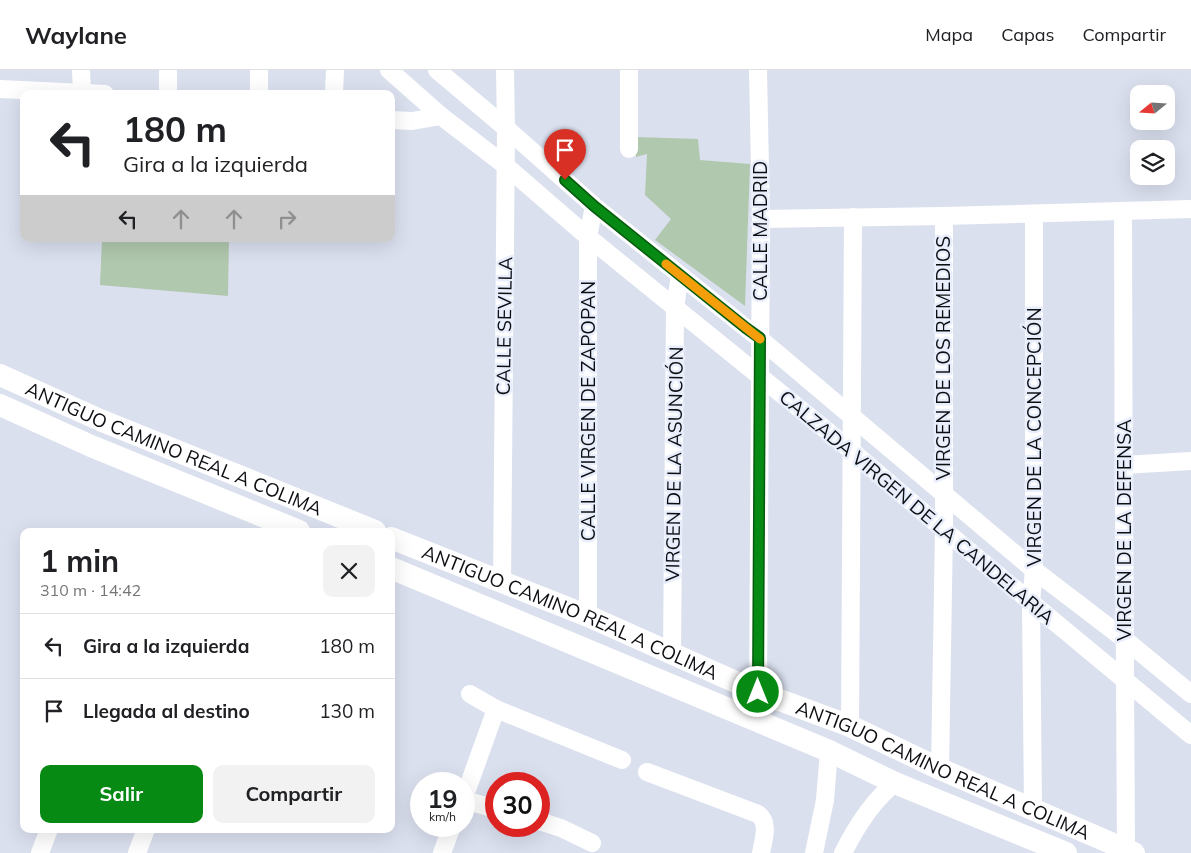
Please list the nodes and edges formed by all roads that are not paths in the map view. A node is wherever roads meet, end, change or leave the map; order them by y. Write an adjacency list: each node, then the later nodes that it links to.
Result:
1 (82, 70): 12 (street)
2 (168, 70): 13 (street)
3 (259, 70): 14 (street)
4 (335, 70): 15 (street)
5 (389, 70): 16 (street, CALZADA VIRGEN DE LA CANDELARIA)
6 (437, 70): 18 (street, CALZADA VIRGEN DE LA CANDELARIA)
7 (505, 70): 18 (street, CALLE SEVILLA)
8 (629, 70): 19 (street)
9 (758, 70): 27 (street, CALLE MADRID)
10 (0, 89): 11 (street)
11 (20, 90)
12 (82, 90)
13 (168, 90)
14 (259, 90)
15 (334, 90)
16 (441, 116): 17 (street); 20 (street, CALZADA VIRGEN DE LA CANDELARIA)
17 (395, 120)
18 (506, 128): 20 (street, CALLE SEVILLA); 21 (street, CALZADA VIRGEN DE LA CANDELARIA)
19 (629, 149)
20 (506, 166): 28 (street, CALZADA VIRGEN DE LA CANDELARIA); 47 (street, CALLE SEVILLA)
21 (594, 206): 28 (street, CALLE VIRGEN DE ZAPOPAN); 29 (street, CALZADA VIRGEN DE LA CANDELARIA)
22 (1191, 209): 23 (street)
23 (1123, 211): 24 (street); 38 (street, VIRGEN DE LA DEFENSA)
24 (1034, 214): 25 (street); 46 (street, VIRGEN DE LA CONCEPCIÓN)
25 (944, 216): 26 (street); 39 (street, VIRGEN DE LOS REMEDIOS)
26 (853, 217): 27 (street); 35 (street)
27 (761, 219): 31 (street, CALLE MADRID)
28 (588, 237): 30 (street, CALZADA VIRGEN DE LA CANDELARIA); 49 (street, CALLE VIRGEN DE ZAPOPAN)
29 (680, 275): 30 (street, VIRGEN DE LA ASUNCIÓN); 31 (street, CALZADA VIRGEN DE LA CANDELARIA)
30 (675, 308): 33 (street, CALZADA VIRGEN DE LA CANDELARIA); 51 (street, VIRGEN DE LA ASUNCIÓN)
31 (760, 338): 33 (street, CALLE MADRID); 35 (street, CALZADA VIRGEN DE LA CANDELARIA)
32 (0, 375): 42 (main road, ANTIGUO CAMINO REAL A COLIMA)
33 (760, 378): 36 (street, CALZADA VIRGEN DE LA CANDELARIA); 53 (street, CALLE MADRID)
34 (0, 405): 40 (main road, ANTIGUO CAMINO REAL A COLIMA)
35 (851, 414): 36 (street); 39 (street, CALZADA VIRGEN DE LA CANDELARIA)
36 (852, 451): 43 (street, CALZADA VIRGEN DE LA CANDELARIA); 57 (street)
37 (1191, 461): 38 (street)
38 (1124, 465): 50 (street, VIRGEN DE LA DEFENSA)
39 (943, 493): 43 (street, VIRGEN DE LOS REMEDIOS); 46 (street, CALZADA VIRGEN DE LA CANDELARIA)
40 (268, 526): 41 (main road, ANTIGUO CAMINO REAL A COLIMA)
41 (280, 528)
42 (369, 528)
43 (944, 530): 48 (street, CALZADA VIRGEN DE LA CANDELARIA); 61 (street, VIRGEN DE LOS REMEDIOS)
44 (395, 540): 47 (main road, ANTIGUO CAMINO REAL A COLIMA)
45 (395, 570): 59 (main road, ANTIGUO CAMINO REAL A COLIMA)
46 (1034, 570): 48 (street, VIRGEN DE LA CONCEPCIÓN); 50 (street, CALZADA VIRGEN DE LA CANDELARIA)
47 (502, 582): 49 (main road, ANTIGUO CAMINO REAL A COLIMA)
48 (1031, 602): 52 (street, CALZADA VIRGEN DE LA CANDELARIA); 65 (street, VIRGEN DE LA CONCEPCIÓN)
49 (588, 616): 51 (main road, ANTIGUO CAMINO REAL A COLIMA)
50 (1123, 638): 52 (street, VIRGEN DE LA DEFENSA); 55 (street, CALZADA VIRGEN DE LA CANDELARIA)
51 (672, 653): 53 (main road, ANTIGUO CAMINO REAL A COLIMA)
52 (1123, 678): 58 (street, CALZADA VIRGEN DE LA CANDELARIA); 71 (street, VIRGEN DE LA DEFENSA)
53 (758, 692): 57 (main road, ANTIGUO CAMINO REAL A COLIMA)
54 (470, 694): 56 (street)
55 (1191, 694)
56 (496, 709): 60 (street); 62 (street)
57 (850, 726): 61 (main road, ANTIGUO CAMINO REAL A COLIMA)
58 (1191, 735)
59 (829, 751): 64 (main road, ANTIGUO CAMINO REAL A COLIMA); 76 (street)
60 (622, 760)
61 (940, 769): 65 (main road, ANTIGUO CAMINO REAL A COLIMA)
62 (474, 772)
63 (647, 772): 75 (street)
64 (896, 783): 77 (street); 78 (main road, ANTIGUO CAMINO REAL A COLIMA)
65 (1033, 810): 71 (main road, ANTIGUO CAMINO REAL A COLIMA)
66 (550, 824): 70 (street)
67 (48, 833): 72 (street)
68 (144, 833): 73 (street)
69 (448, 837): 74 (street)
70 (592, 843)
71 (1130, 851)
72 (40, 853)
73 (137, 853)
74 (442, 853)
75 (761, 853)
76 (814, 853)
77 (843, 853)
78 (1066, 853)

